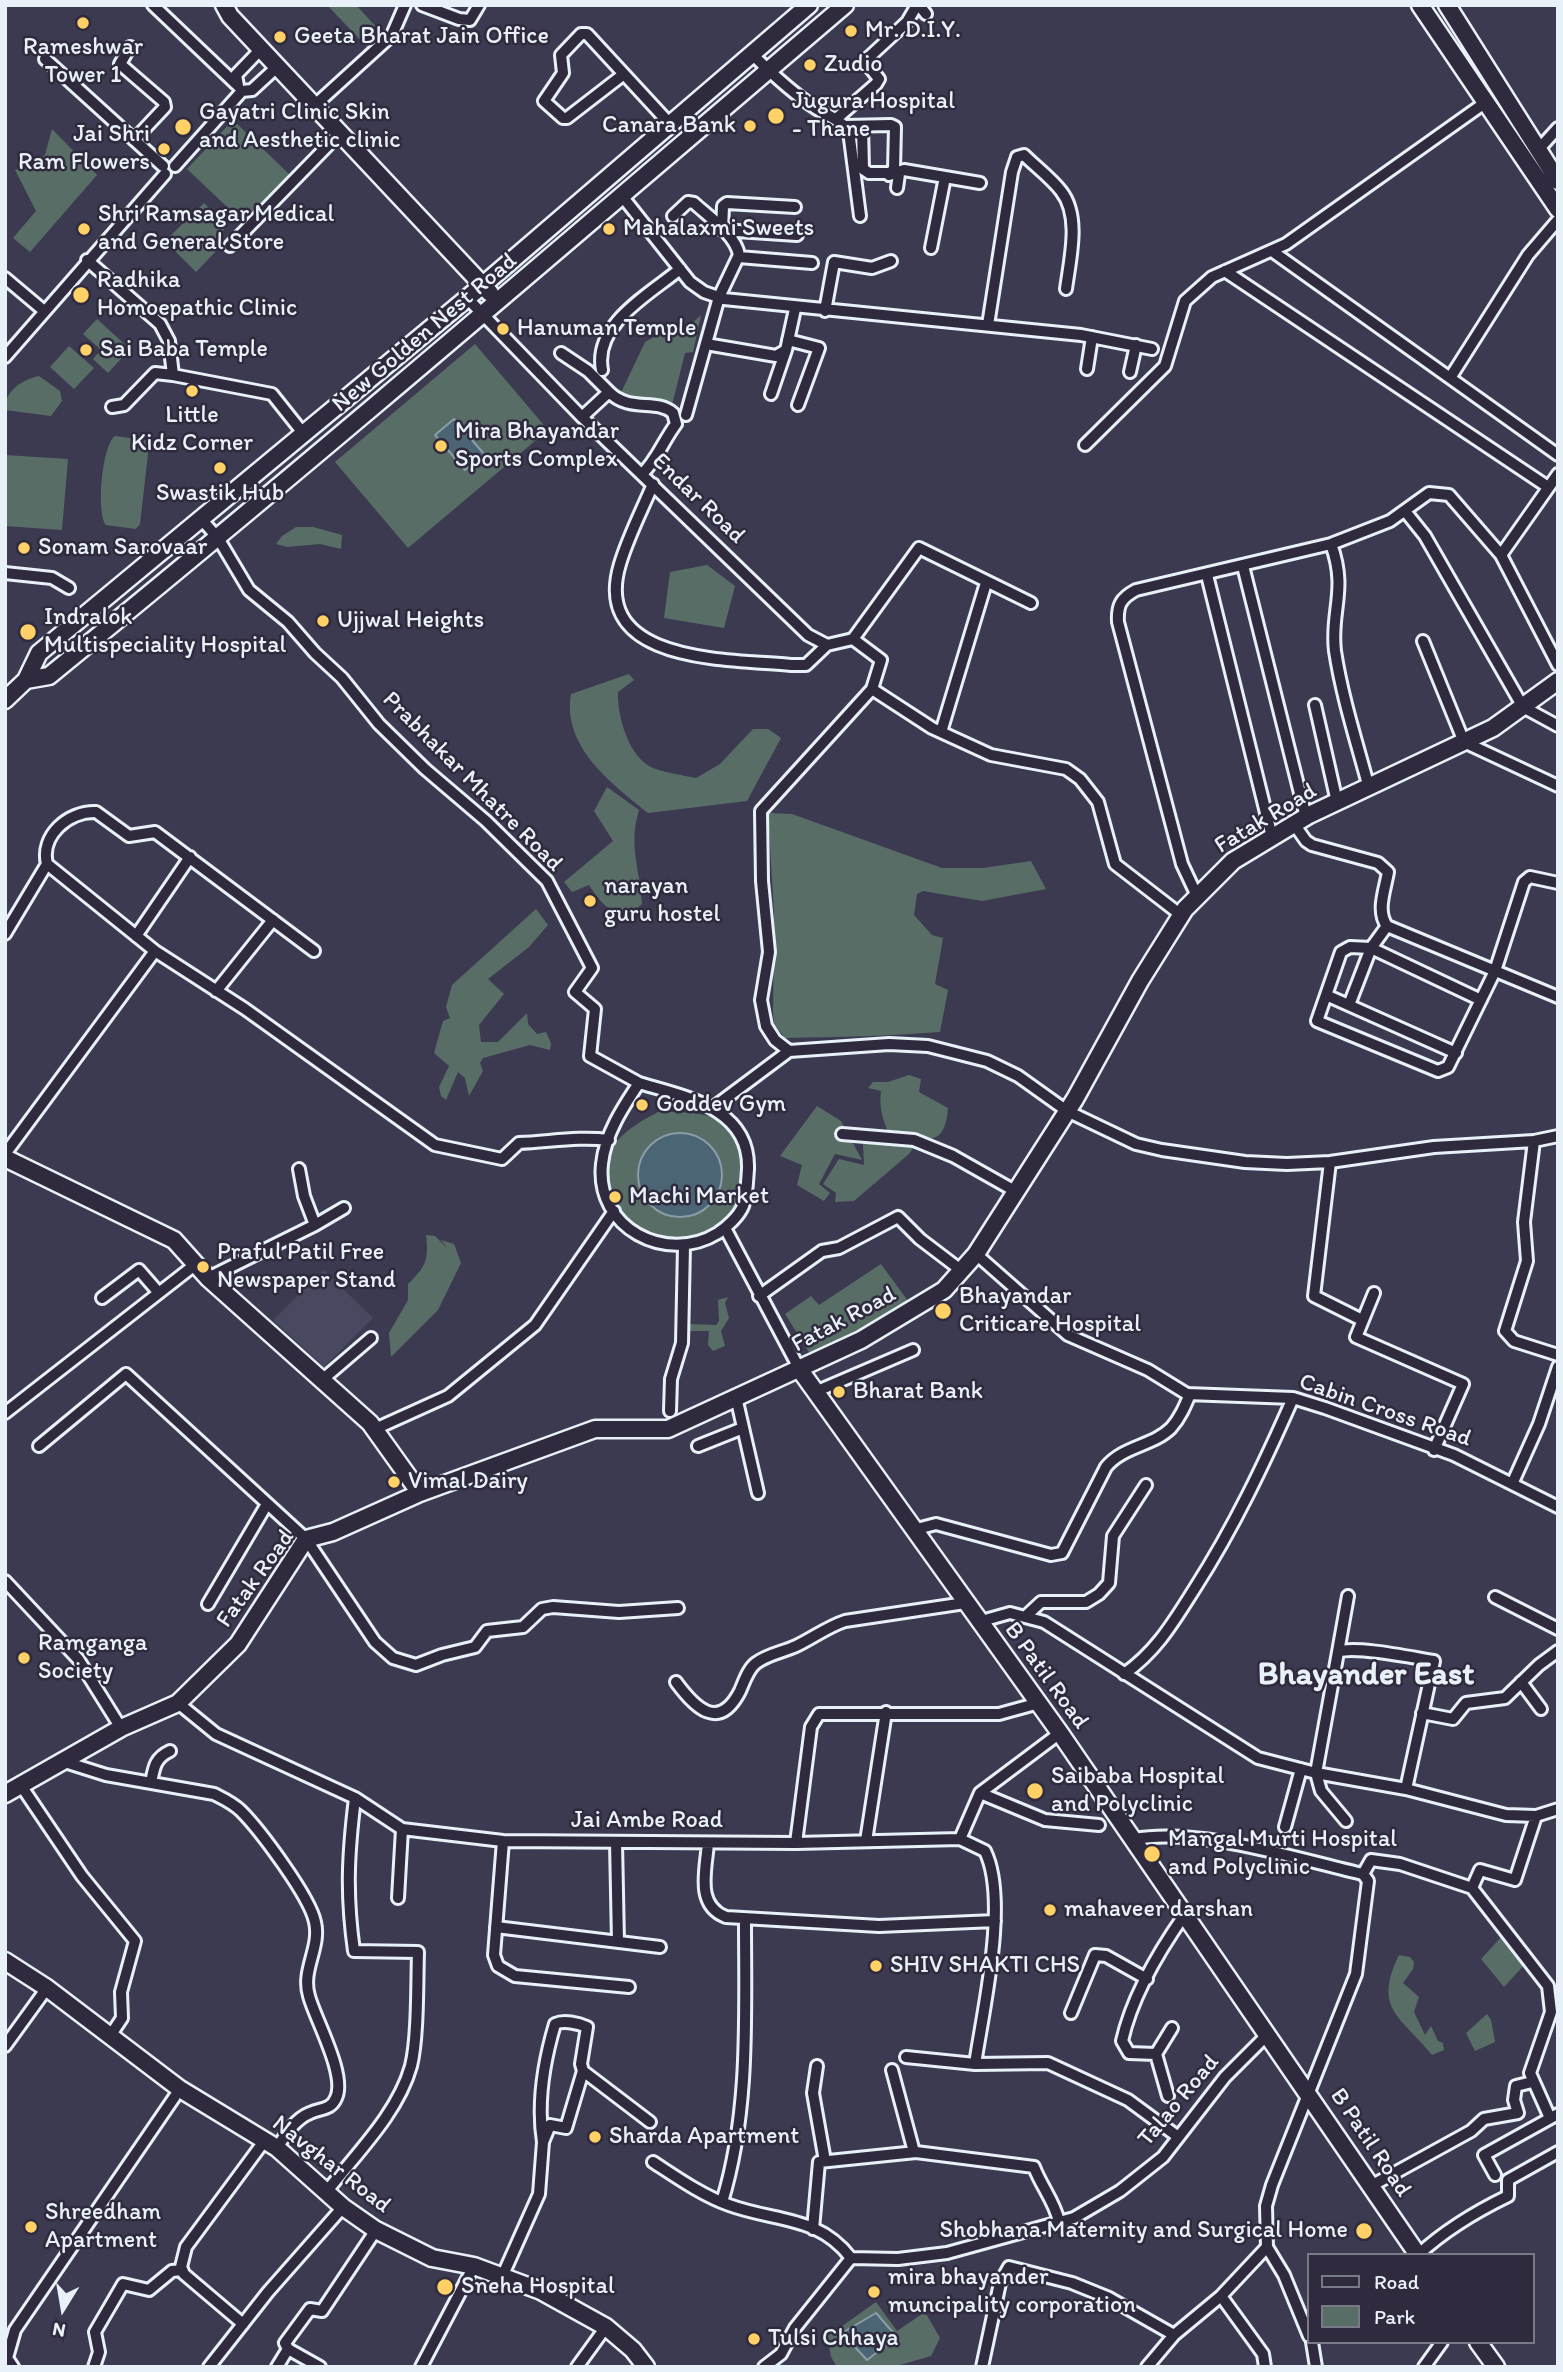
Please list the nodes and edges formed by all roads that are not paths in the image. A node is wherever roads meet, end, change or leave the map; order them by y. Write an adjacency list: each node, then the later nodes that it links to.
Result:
1 (153, 5): 18 (street)
2 (224, 5): 12 (main road)
3 (405, 5): 20 (street)
4 (422, 5): 5 (street)
5 (479, 5)
6 (809, 5): 13 (main road, New Golden Nest Road)
7 (845, 5): 16 (main road, New Golden Nest Road)
8 (1420, 5): 19 (main road)
9 (1447, 5): 27 (main road)
10 (921, 8): 21 (street)
11 (130, 47): 26 (street)
12 (261, 49): 15 (main road); 18 (street)
13 (752, 54): 16 (street); 22 (main road, New Golden Nest Road)
14 (47, 64): 26 (street)
15 (278, 66): 18 (street); 20 (main road)
16 (768, 71): 21 (street); 35 (main road, New Golden Nest Road)
17 (624, 74): 17 (street); 22 (street)
18 (239, 87): 28 (street)
19 (1486, 102): 37 (main road); 45 (street)
20 (314, 106): 25 (main road)
21 (840, 122): 23 (street); 30 (street)
22 (670, 124): 53 (main road, New Golden Nest Road)
23 (862, 126): 23 (street)
24 (1558, 128): 27 (street)
25 (340, 133): 43 (street); 53 (main road)
26 (134, 140): 28 (street)
27 (1538, 149): 32 (main road)
28 (168, 169): 47 (street)
29 (899, 174): 30 (street); 31 (street); 34 (street)
30 (855, 175): 39 (street)
31 (945, 177): 33 (street); 44 (street)
32 (1558, 181)
33 (980, 183)
34 (897, 188)
35 (622, 196): 50 (street); 57 (main road, New Golden Nest Road)
36 (795, 207): 41 (street)
37 (1558, 209)
38 (673, 216): 41 (street)
39 (860, 216)
40 (1558, 220): 74 (street)
41 (722, 230): 42 (street); 46 (street)
42 (797, 235)
43 (230, 246)
44 (931, 247)
45 (1272, 251): 51 (street); 74 (street)
46 (739, 257): 49 (street); 56 (street)
47 (87, 260): 59 (street); 73 (street)
48 (891, 261): 60 (street)
49 (812, 263)
50 (680, 269): 56 (street); 71 (street)
51 (1225, 271): 82 (street); 87 (street)
52 (5, 278): 59 (street)
53 (483, 285): 55 (main road, New Golden Nest Road); 57 (main road)
54 (1066, 289): 62 (street)
55 (467, 298): 61 (street, Endar Road); 81 (main road, New Golden Nest Road)
56 (719, 298): 58 (street); 64 (street)
57 (499, 302): 61 (main road, New Golden Nest Road)
58 (795, 309): 60 (street); 65 (street)
59 (43, 310): 69 (street)
60 (825, 311): 62 (street)
61 (482, 317): 80 (street, Endar Road); 90 (main road, New Golden Nest Road)
62 (989, 325): 63 (street)
63 (1092, 339): 66 (street); 70 (street)
64 (706, 344): 65 (street); 79 (street)
65 (787, 345): 76 (street); 77 (street)
66 (1135, 347): 67 (street); 72 (street)
67 (1152, 349)
68 (561, 353): 75 (street)
69 (5, 357)
70 (1087, 369)
71 (602, 370)
72 (1129, 372)
73 (173, 375): 78 (street); 81 (street)
74 (1450, 378): 83 (street)
75 (609, 392): 80 (street); 84 (street)
76 (771, 394)
77 (798, 405)
78 (112, 407)
79 (686, 415)
80 (582, 417): 84 (street, Endar Road)
81 (303, 433): 89 (main road, New Golden Nest Road)
82 (1086, 445)
83 (1558, 455)
84 (642, 474): 86 (street, Endar Road)
85 (1558, 474): 87 (street)
86 (653, 484): 101 (street, Endar Road); 101 (street)
87 (1548, 487): 92 (street)
88 (1405, 511): 91 (street); 92 (street); 108 (street)
89 (202, 520): 90 (street, Prabhakar Mhatre Road); 103 (main road, New Golden Nest Road)
90 (218, 538): 103 (main road, New Golden Nest Road); 137 (street, Prabhakar Mhatre Road)
91 (1331, 544): 93 (street); 113 (street)
92 (1502, 555): 102 (street)
93 (1243, 566): 95 (street); 115 (street)
94 (5, 573): 97 (street)
95 (1207, 575): 116 (street); 120 (street)
96 (986, 583): 98 (street); 99 (street); 110 (street)
97 (69, 588)
98 (1031, 603)
99 (853, 639): 101 (street); 105 (street)
100 (1423, 640): 111 (street)
101 (827, 645)
102 (1558, 665)
103 (26, 680): 106 (main road, New Golden Nest Road)
104 (1558, 681): 108 (main road, Fatak Road)
105 (872, 689): 110 (street); 135 (street)
106 (7, 696)
107 (1315, 705): 114 (street)
108 (1522, 707): 109 (street); 111 (main road, Fatak Road)
109 (1558, 726)
110 (941, 732): 121 (street)
111 (1464, 742): 112 (street); 113 (main road, Fatak Road)
112 (1558, 786)
113 (1369, 788): 114 (main road, Fatak Road)
114 (1337, 802): 115 (main road, Fatak Road)
115 (1300, 820): 116 (main road, Fatak Road); 123 (street)
116 (1272, 837): 120 (main road, Fatak Road)
117 (190, 857): 118 (street); 122 (street); 125 (street)
118 (47, 864): 124 (street); 125 (street)
119 (1558, 883): 129 (street)
120 (1197, 897): 121 (main road, Fatak Road)
121 (1181, 915): 139 (main road, Fatak Road)
122 (273, 920): 128 (street); 130 (street)
123 (1387, 926): 126 (street); 129 (street)
124 (5, 934)
125 (136, 936): 127 (street)
126 (1371, 948): 131 (street); 133 (street); 134 (street)
127 (155, 951): 130 (street); 144 (street)
128 (314, 951)
129 (1495, 971): 132 (street); 133 (street)
130 (216, 991): 142 (street)
131 (1326, 995): 134 (street); 136 (street)
132 (1558, 997)
133 (1481, 1000): 136 (street)
134 (1349, 1005): 136 (street)
135 (789, 1051): 138 (street); 139 (street)
136 (1456, 1053)
137 (639, 1083): 138 (street); 142 (street)
138 (714, 1107): 151 (street)
139 (1067, 1111): 145 (street); 147 (main road, Fatak Road)
140 (842, 1134): 147 (street)
141 (1558, 1136): 143 (street)
142 (609, 1139): 149 (street)
143 (1534, 1140): 145 (street); 164 (street)
144 (5, 1156): 154 (main road)
145 (1330, 1162): 161 (street)
146 (299, 1169): 150 (street)
147 (1015, 1191): 153 (main road, Fatak Road)
148 (344, 1208): 150 (street)
149 (614, 1211): 152 (street); 175 (street)
150 (315, 1225): 156 (street)
151 (725, 1228): 152 (street); 159 (street)
152 (684, 1246): 172 (street)
153 (976, 1254): 155 (main road, Fatak Road); 169 (street, Cabin Cross Road)
154 (196, 1264): 156 (main road); 157 (street)
155 (962, 1271): 159 (street); 166 (main road, Fatak Road)
156 (208, 1278): 167 (main road)
157 (159, 1293): 160 (street); 173 (street)
158 (1374, 1293): 161 (street)
159 (759, 1296): 166 (street)
160 (102, 1297)
161 (1362, 1320): 178 (street)
162 (371, 1338): 167 (street)
163 (913, 1350): 168 (street)
164 (1558, 1355)
165 (1558, 1367): 179 (street)
166 (800, 1370): 168 (main road, B Patil Road); 170 (main road, Fatak Road)
167 (322, 1380): 175 (main road)
168 (815, 1392): 185 (main road, B Patil Road)
169 (1190, 1394): 171 (street, Cabin Cross Road); 185 (street)
170 (736, 1397): 174 (street); 181 (main road, Fatak Road)
171 (1293, 1398): 178 (street, Cabin Cross Road); 198 (street)
172 (670, 1411)
173 (5, 1413)
174 (743, 1428): 177 (street); 182 (street)
175 (375, 1429): 181 (main road)
176 (39, 1446): 183 (street)
177 (698, 1446)
178 (1434, 1450): 179 (street, Cabin Cross Road)
179 (1513, 1482): 184 (street, Cabin Cross Road)
180 (1146, 1485): 193 (street)
181 (420, 1493): 186 (main road, Fatak Road)
182 (758, 1493)
183 (267, 1504): 186 (street); 191 (street)
184 (1558, 1507)
185 (913, 1530): 190 (main road, B Patil Road)
186 (306, 1539): 192 (street); 201 (main road, Fatak Road)
187 (5, 1580): 206 (street)
188 (1348, 1596): 197 (street)
189 (1495, 1597): 195 (street)
190 (965, 1603): 194 (main road, B Patil Road); 199 (street)
191 (208, 1604)
192 (678, 1608)
193 (1026, 1616): 194 (street); 198 (street)
194 (978, 1622): 202 (main road, B Patil Road)
195 (1558, 1629)
196 (1558, 1651): 200 (street)
197 (1338, 1652): 205 (street); 211 (street)
198 (1124, 1674): 210 (street)
199 (676, 1682)
200 (1521, 1682): 203 (street); 205 (street)
201 (178, 1703): 206 (main road, Fatak Road); 217 (street, Jai Ambe Road)
202 (1039, 1703): 204 (street); 207 (main road, B Patil Road)
203 (1541, 1709)
204 (886, 1712): 227 (street); 230 (street)
205 (1422, 1713): 214 (street)
206 (121, 1728): 209 (main road, Fatak Road)
207 (1060, 1733): 215 (street); 225 (main road, B Patil Road)
208 (170, 1751): 212 (street)
209 (65, 1762): 212 (street); 213 (main road, Fatak Road)
210 (1301, 1769): 211 (street); 222 (street)
211 (1317, 1773): 214 (street); 220 (street)
212 (150, 1783): 263 (street)
213 (22, 1787): 216 (main road, Fatak Road); 247 (street)
214 (1406, 1789): 219 (street)
215 (980, 1793): 221 (street); 224 (street)
216 (5, 1794)
217 (355, 1798): 223 (street, Jai Ambe Road); 270 (street)
218 (1558, 1810): 219 (street)
219 (1536, 1816): 232 (street)
220 (1346, 1821)
221 (1099, 1825)
222 (1285, 1827)
223 (402, 1829): 226 (street, Jai Ambe Road); 233 (street)
224 (960, 1839): 227 (street, Jai Ambe Road); 236 (street)
225 (1134, 1839): 231 (street); 234 (main road, B Patil Road)
226 (503, 1841): 228 (street, Jai Ambe Road); 237 (street)
227 (866, 1841): 230 (street, Jai Ambe Road)
228 (616, 1842): 229 (street, Jai Ambe Road); 238 (street)
229 (708, 1843): 230 (street, Jai Ambe Road); 235 (street)
230 (796, 1843)
231 (1363, 1874): 232 (street); 257 (street)
232 (1472, 1888): 255 (street)
233 (398, 1898)
234 (1185, 1914): 241 (street); 246 (main road, B Patil Road)
235 (745, 1920): 236 (street); 271 (street)
236 (995, 1921): 251 (street)
237 (496, 1927): 238 (street); 242 (street)
238 (618, 1942): 239 (street)
239 (660, 1947)
240 (5, 1961): 243 (main road, Navghar Road)
241 (1147, 1979): 244 (street); 249 (street)
242 (629, 1987)
243 (47, 1988): 247 (main road, Navghar Road); 248 (street)
244 (1071, 2013)
245 (1172, 2028): 249 (street)
246 (1268, 2034): 257 (main road, B Patil Road); 261 (street, Talao Road)
247 (110, 2036): 256 (main road, Navghar Road)
248 (5, 2046)
249 (1156, 2054): 258 (street)
250 (906, 2057): 251 (street)
251 (975, 2064): 261 (street)
252 (817, 2066): 266 (street)
253 (892, 2070): 264 (street)
254 (583, 2071): 260 (street); 262 (street); 262 (street)
255 (1532, 2082): 259 (street); 269 (street)
256 (180, 2089): 263 (main road, Navghar Road); 286 (street)
257 (1308, 2092): 269 (main road, B Patil Road); 276 (street)
258 (1168, 2096)
259 (1554, 2116): 268 (street)
260 (650, 2122)
261 (1177, 2136): 273 (street, Talao Road)
262 (542, 2142): 282 (street)
263 (271, 2144): 270 (main road, Navghar Road); 281 (street)
264 (914, 2152): 266 (street); 273 (street)
265 (1558, 2152): 278 (street)
266 (825, 2161): 274 (street)
267 (653, 2162): 271 (street)
268 (1495, 2175)
269 (1371, 2186): 277 (main road, B Patil Road)
270 (327, 2191): 272 (main road, Navghar Road)
271 (722, 2202): 274 (street)
272 (342, 2207): 275 (main road, Navghar Road); 284 (street)
273 (1059, 2222): 279 (street, Talao Road)
274 (813, 2229): 279 (street)
275 (376, 2230): 280 (main road, Navghar Road); 292 (street)
276 (1267, 2246): 283 (street); 287 (street)
277 (1417, 2253)
278 (1420, 2253)
279 (851, 2258): 301 (street)
280 (474, 2266): 282 (main road, Navghar Road); 298 (street)
281 (182, 2270): 284 (street); 294 (street)
282 (502, 2277): 285 (main road, Navghar Road)
283 (1221, 2296): 288 (street); 304 (street)
284 (243, 2324): 295 (street)
285 (606, 2327): 299 (street); 300 (main road, Navghar Road)
286 (10, 2329): 293 (street)
287 (1308, 2334)
288 (1174, 2335): 302 (street); 303 (street)
289 (1312, 2344): 305 (street)
290 (1441, 2344): 306 (street)
291 (1479, 2344): 307 (main road)
292 (288, 2349): 296 (street); 297 (street)
293 (13, 2367)
294 (94, 2367)
295 (209, 2367)
296 (277, 2367)
297 (320, 2367)
298 (421, 2367)
299 (577, 2367)
300 (646, 2367)
301 (764, 2367)
302 (982, 2367)
303 (1147, 2367)
304 (1265, 2367)
305 (1316, 2367)
306 (1424, 2367)
307 (1496, 2367)

